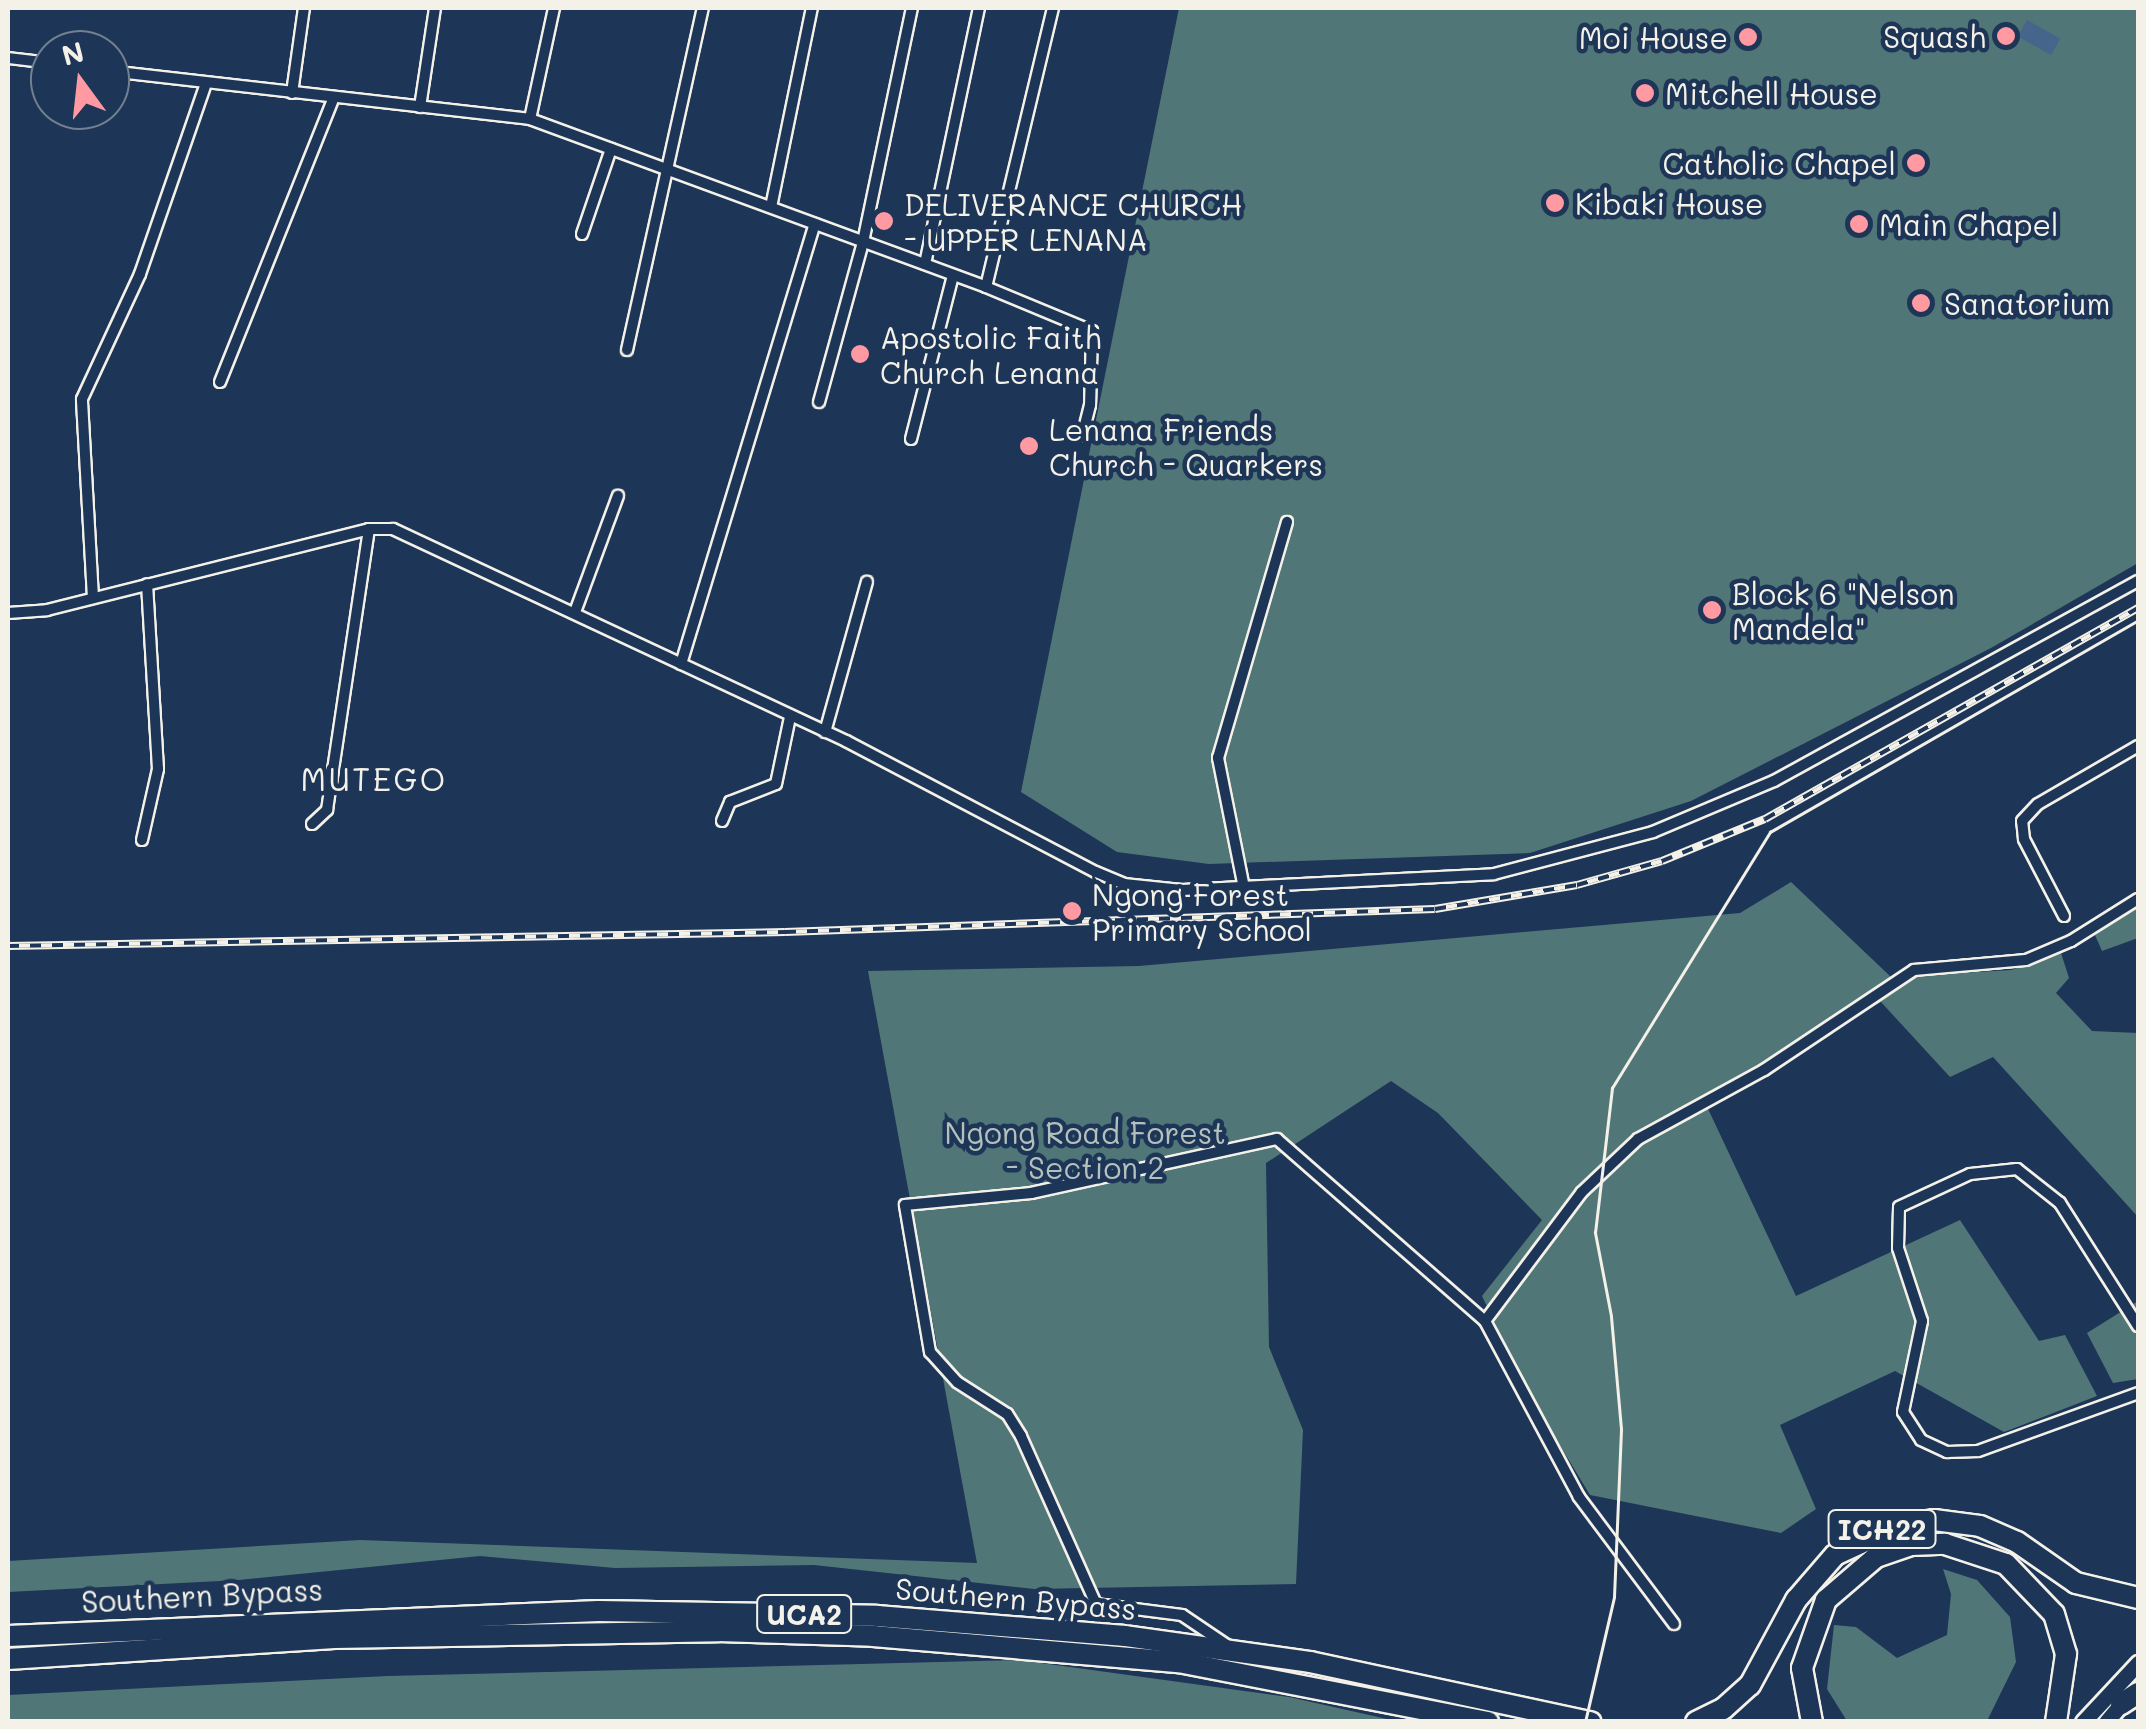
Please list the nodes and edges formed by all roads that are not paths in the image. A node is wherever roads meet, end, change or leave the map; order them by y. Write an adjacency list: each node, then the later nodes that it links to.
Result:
1 (304, 8): 11 (street)
2 (435, 8): 13 (street)
3 (554, 8): 14 (street)
4 (703, 8): 16 (street)
5 (812, 8): 17 (street)
6 (912, 8): 20 (street)
7 (980, 8): 21 (street)
8 (1052, 8): 23 (street)
9 (130, 74): 10 (street)
10 (206, 83): 11 (street); 35 (street)
11 (292, 93): 12 (street)
12 (333, 100): 13 (street); 25 (street)
13 (420, 107): 14 (street)
14 (530, 119): 15 (street)
15 (610, 148): 16 (street); 19 (street)
16 (672, 171): 17 (street); 24 (street)
17 (771, 207): 18 (street)
18 (815, 224): 20 (street); 38 (street)
19 (582, 234)
20 (864, 242): 21 (street); 26 (street)
21 (925, 264): 22 (street)
22 (953, 275): 23 (street); 28 (street)
23 (986, 287): 27 (street)
24 (627, 350)
25 (220, 382)
26 (819, 402)
27 (1082, 436)
28 (911, 439)
29 (618, 496): 36 (street)
30 (1287, 522): 45 (street)
31 (370, 528): 34 (street); 36 (street); 43 (street)
32 (2138, 581): 45 (street)
33 (868, 582): 40 (street)
34 (147, 584): 35 (street); 44 (street)
35 (94, 598): 37 (street)
36 (575, 612): 38 (street)
37 (8, 613)
38 (681, 664): 39 (street)
39 (790, 717): 40 (street); 42 (street)
40 (826, 732): 45 (street)
41 (2138, 746): 47 (street)
42 (722, 821)
43 (312, 824)
44 (142, 840)
45 (1244, 888)
46 (2138, 899): 48 (street)
47 (2064, 916)
48 (1485, 1321): 52 (street); 54 (street)
49 (2138, 1326): 50 (street)
50 (2138, 1393)
51 (2138, 1598): 60 (highway, ICH22)
52 (1674, 1624)
53 (8, 1636): 54 (highway, Southern Bypass / UCA2)
54 (1234, 1650): 59 (highway, Southern Bypass / UCA2)
55 (8, 1659): 58 (highway, Southern Bypass / UCA2)
56 (2138, 1662): 63 (main road)
57 (2133, 1694): 64 (main road)
58 (1478, 1720)
59 (1591, 1722)
60 (1696, 1722)
61 (1812, 1722): 62 (highway)
62 (2056, 1722)
63 (2083, 1722)
64 (2106, 1722)

